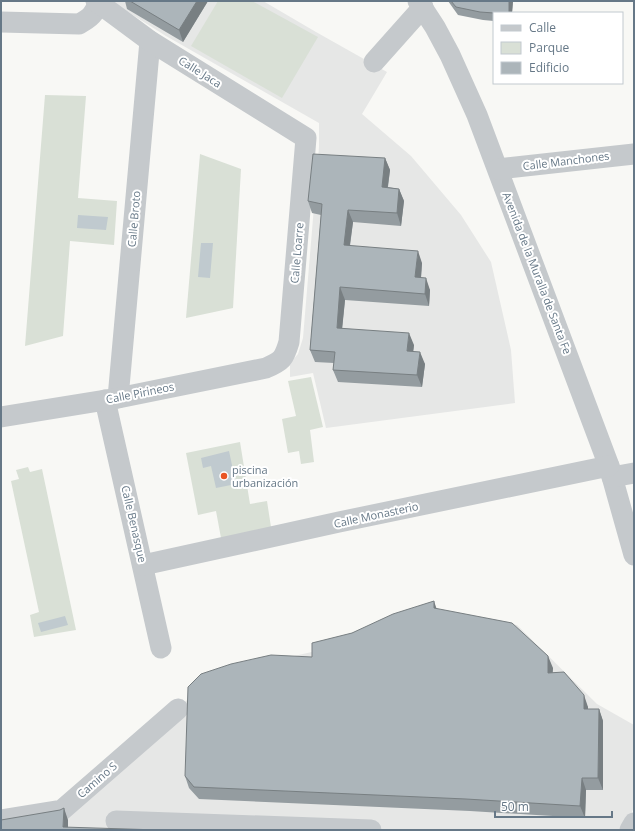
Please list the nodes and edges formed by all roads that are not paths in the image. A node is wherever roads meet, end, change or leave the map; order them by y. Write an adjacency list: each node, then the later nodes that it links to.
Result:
1 (97, 2): 3 (street, Calle Jaca); 4 (street, Calle Jaca)
2 (420, 4): 5 (street); 8 (street, Avenida de la Muralla de Santa Fe)
3 (1, 22)
4 (150, 41): 6 (street, Calle Jaca); 10 (street, Calle Broto)
5 (374, 62)
6 (306, 138): 9 (street, Calle Loarre)
7 (634, 154): 8 (street, Calle Manchones)
8 (498, 169): 12 (street, Avenida de la Muralla de Santa Fe)
9 (276, 363): 10 (street, Calle Pirineos)
10 (112, 399): 11 (street, Calle Pirineos); 15 (street, Calle Benasque)
11 (1, 417)
12 (611, 472): 13 (street, Calle Monasterio); 14 (street, Avenida de la Muralla de Santa Fe); 15 (street, Calle Monasterio)
13 (634, 473)
14 (634, 555)
15 (143, 565): 16 (street, Calle Benasque)
16 (161, 648)
17 (178, 709): 18 (street, Camino S)
18 (1, 820)
19 (116, 821): 21 (street)
20 (634, 823): 22 (street)
21 (371, 830)
22 (630, 830)

